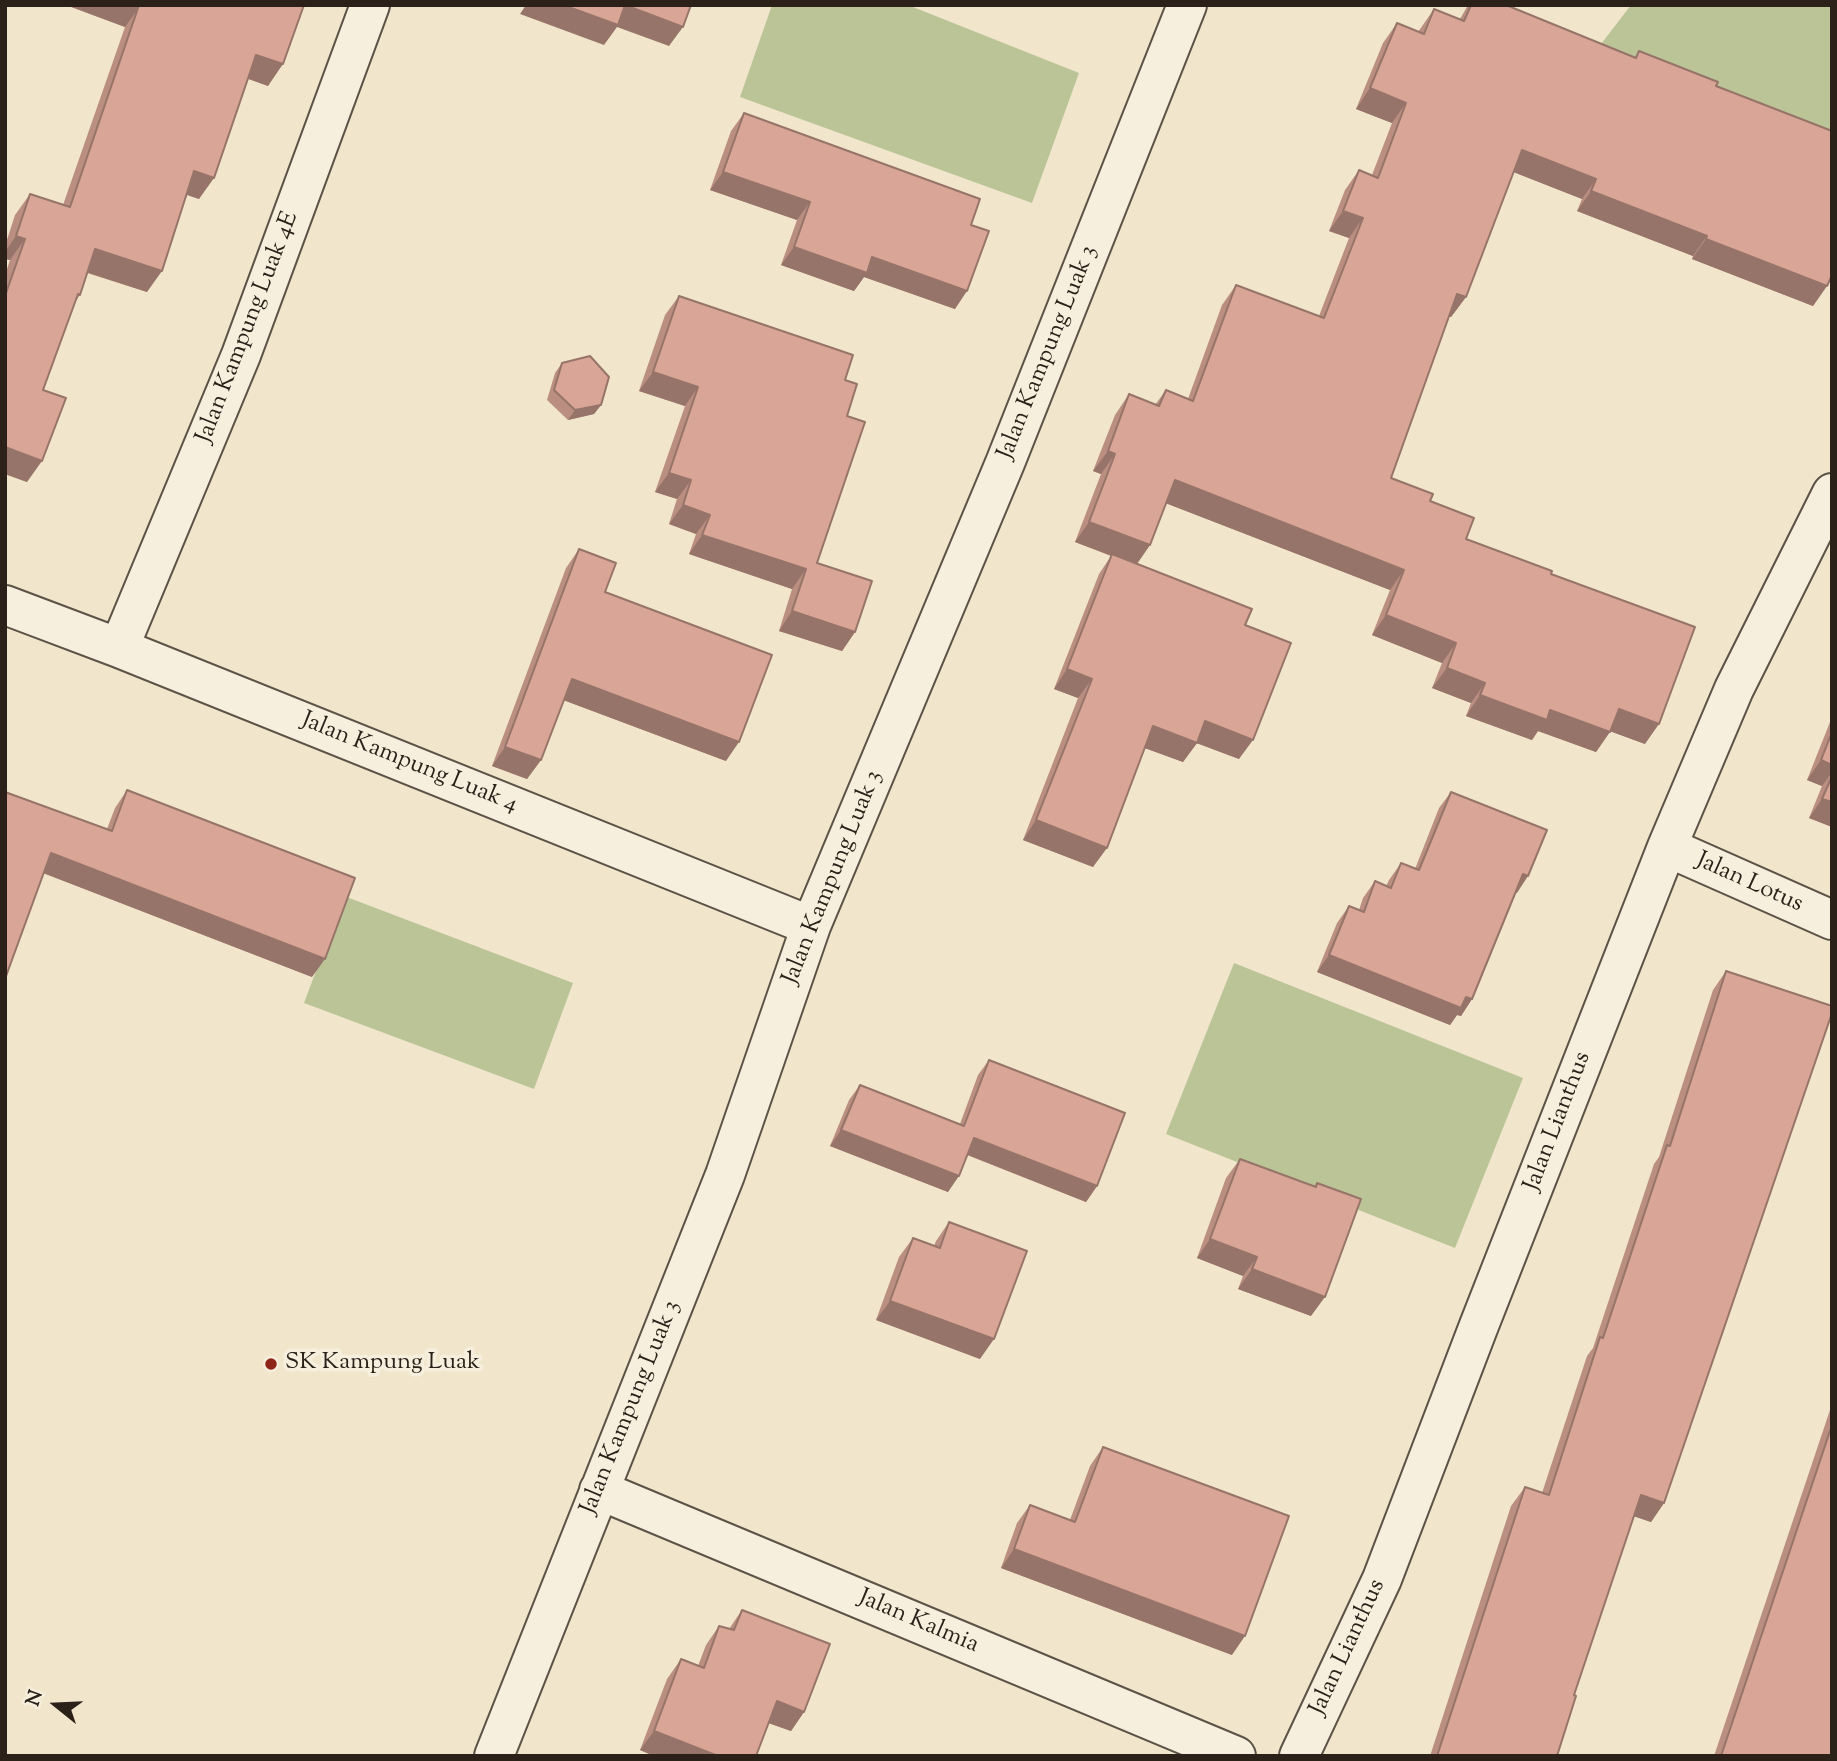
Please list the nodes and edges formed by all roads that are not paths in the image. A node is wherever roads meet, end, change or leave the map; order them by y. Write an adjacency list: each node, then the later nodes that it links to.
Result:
1 (370, 5): 5 (street, Jalan Kampung Luak 4E)
2 (1187, 5): 8 (street, Jalan Kampung Luak 3)
3 (1832, 493): 6 (street, Jalan Lianthus)
4 (5, 605): 5 (street, Jalan Kampung Luak 4)
5 (119, 648): 8 (street, Jalan Kampung Luak 4)
6 (1667, 847): 7 (street, Jalan Lotus); 12 (street, Jalan Lianthus)
7 (1832, 920)
8 (811, 926): 9 (street, Jalan Kampung Luak 3)
9 (600, 1490): 10 (street, Jalan Kampung Luak 3); 11 (street, Jalan Kalmia)
10 (494, 1756)
11 (1236, 1756)
12 (1299, 1756)

